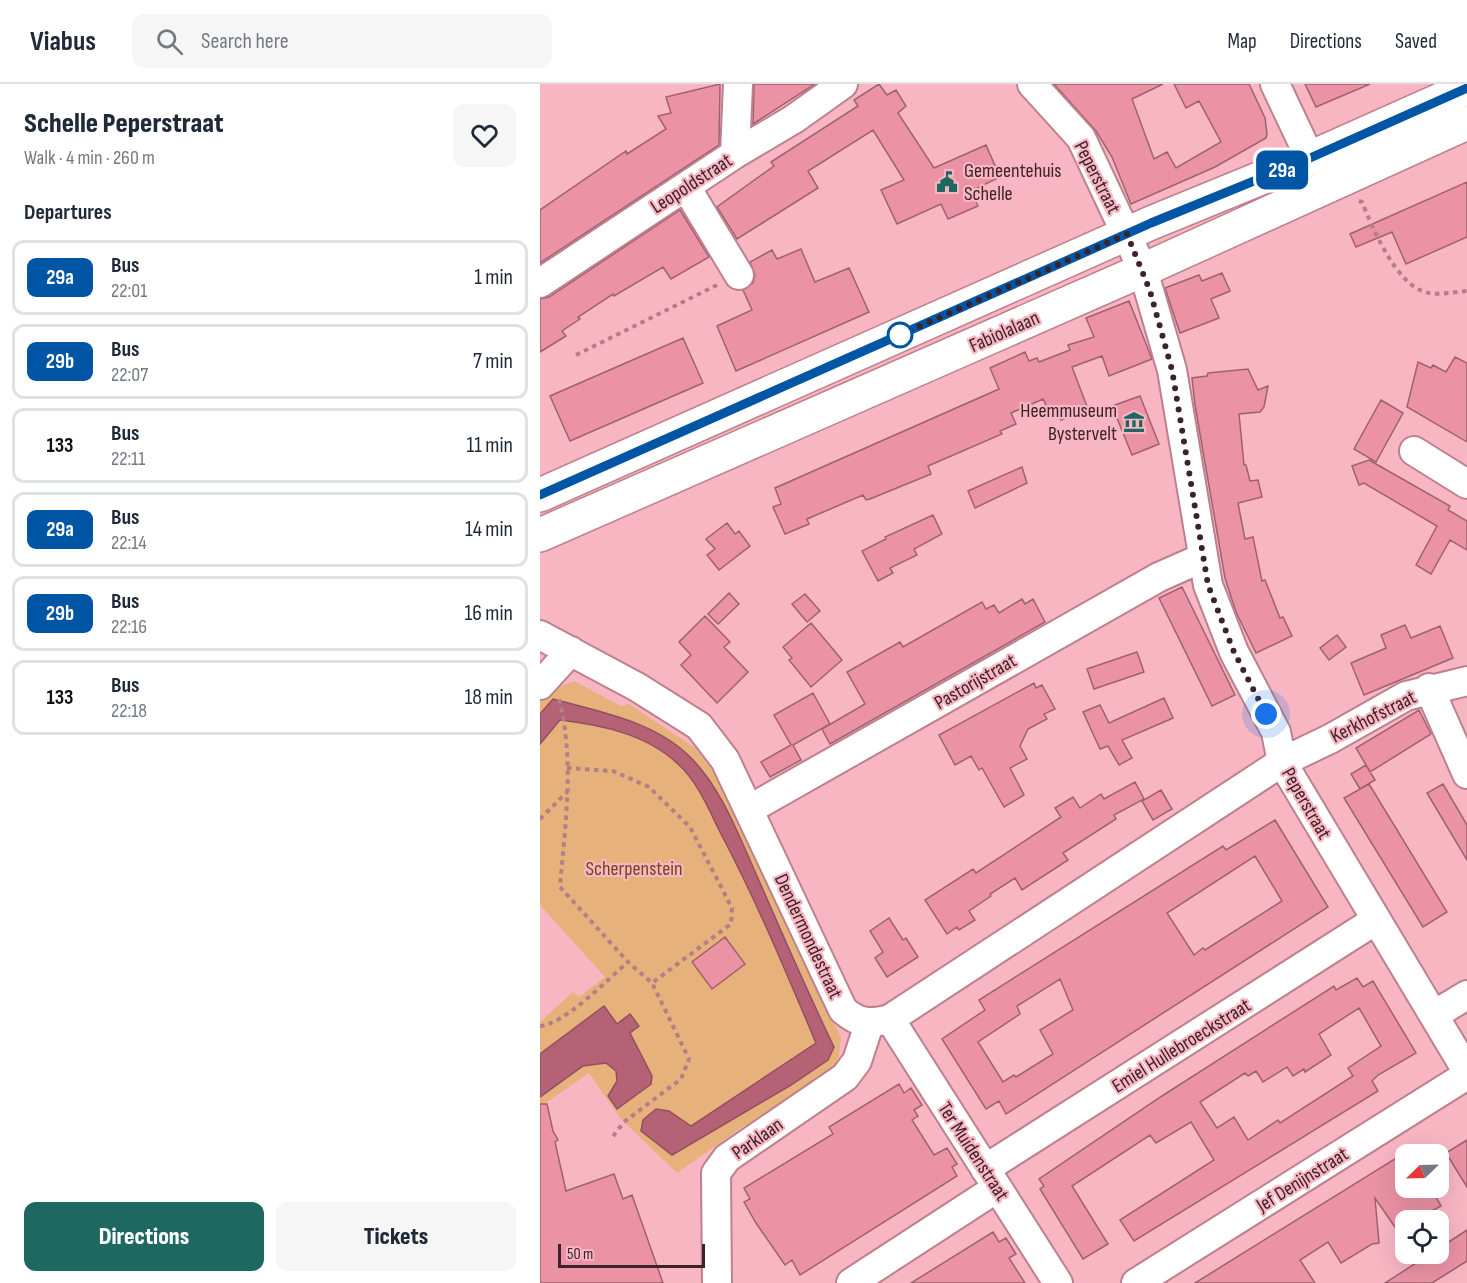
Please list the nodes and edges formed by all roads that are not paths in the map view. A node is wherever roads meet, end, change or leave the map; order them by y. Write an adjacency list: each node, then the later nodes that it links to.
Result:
1 (738, 84): 7 (street)
2 (843, 84): 7 (street, Leopoldstraat)
3 (1032, 84): 10 (street, Peperstraat)
4 (1275, 84): 8 (street)
5 (1467, 88): 8 (main road, Fabiolalaan)
6 (1467, 123): 8 (main road, Fabiolalaan)
7 (735, 154): 9 (street, Leopoldstraat)
8 (1317, 173): 10 (main road, Fabiolalaan); 11 (main road, Fabiolalaan)
9 (687, 187): 12 (street); 13 (street, Leopoldstraat)
10 (1127, 234): 11 (street, Peperstraat); 16 (main road, Fabiolalaan)
11 (1143, 270): 17 (main road, Fabiolalaan); 18 (street, Peperstraat)
12 (739, 275)
13 (540, 283)
14 (1414, 451): 15 (street)
15 (1467, 484)
16 (540, 495)
17 (540, 535)
18 (1202, 558): 24 (street, Peperstraat); 26 (street, Pastorijstraat)
19 (540, 634): 20 (street, Dendermondestraat)
20 (571, 651): 23 (street); 26 (street, Dendermondestraat)
21 (1467, 681): 22 (street, Kerkhofstraat)
22 (1430, 688): 24 (street, Kerkhofstraat); 25 (street)
23 (548, 689)
24 (1282, 762): 27 (street, Peperstraat); 30 (street)
25 (1467, 774)
26 (750, 809): 30 (street, Dendermondestraat)
27 (1376, 920): 29 (street, Peperstraat); 32 (street, Emiel Hullebroeckstraat)
28 (1467, 995): 29 (street)
29 (1434, 1015): 31 (street, Peperstraat)
30 (879, 1022): 32 (street, Ter Muidenstraat); 33 (street, Parklaan)
31 (1467, 1073): 36 (street, Jef Denijnstraat)
32 (991, 1179): 34 (street, Emiel Hullebroeckstraat); 35 (street, Ter Muidenstraat)
33 (717, 1283)
34 (851, 1283)
35 (1058, 1283)
36 (1137, 1283)

